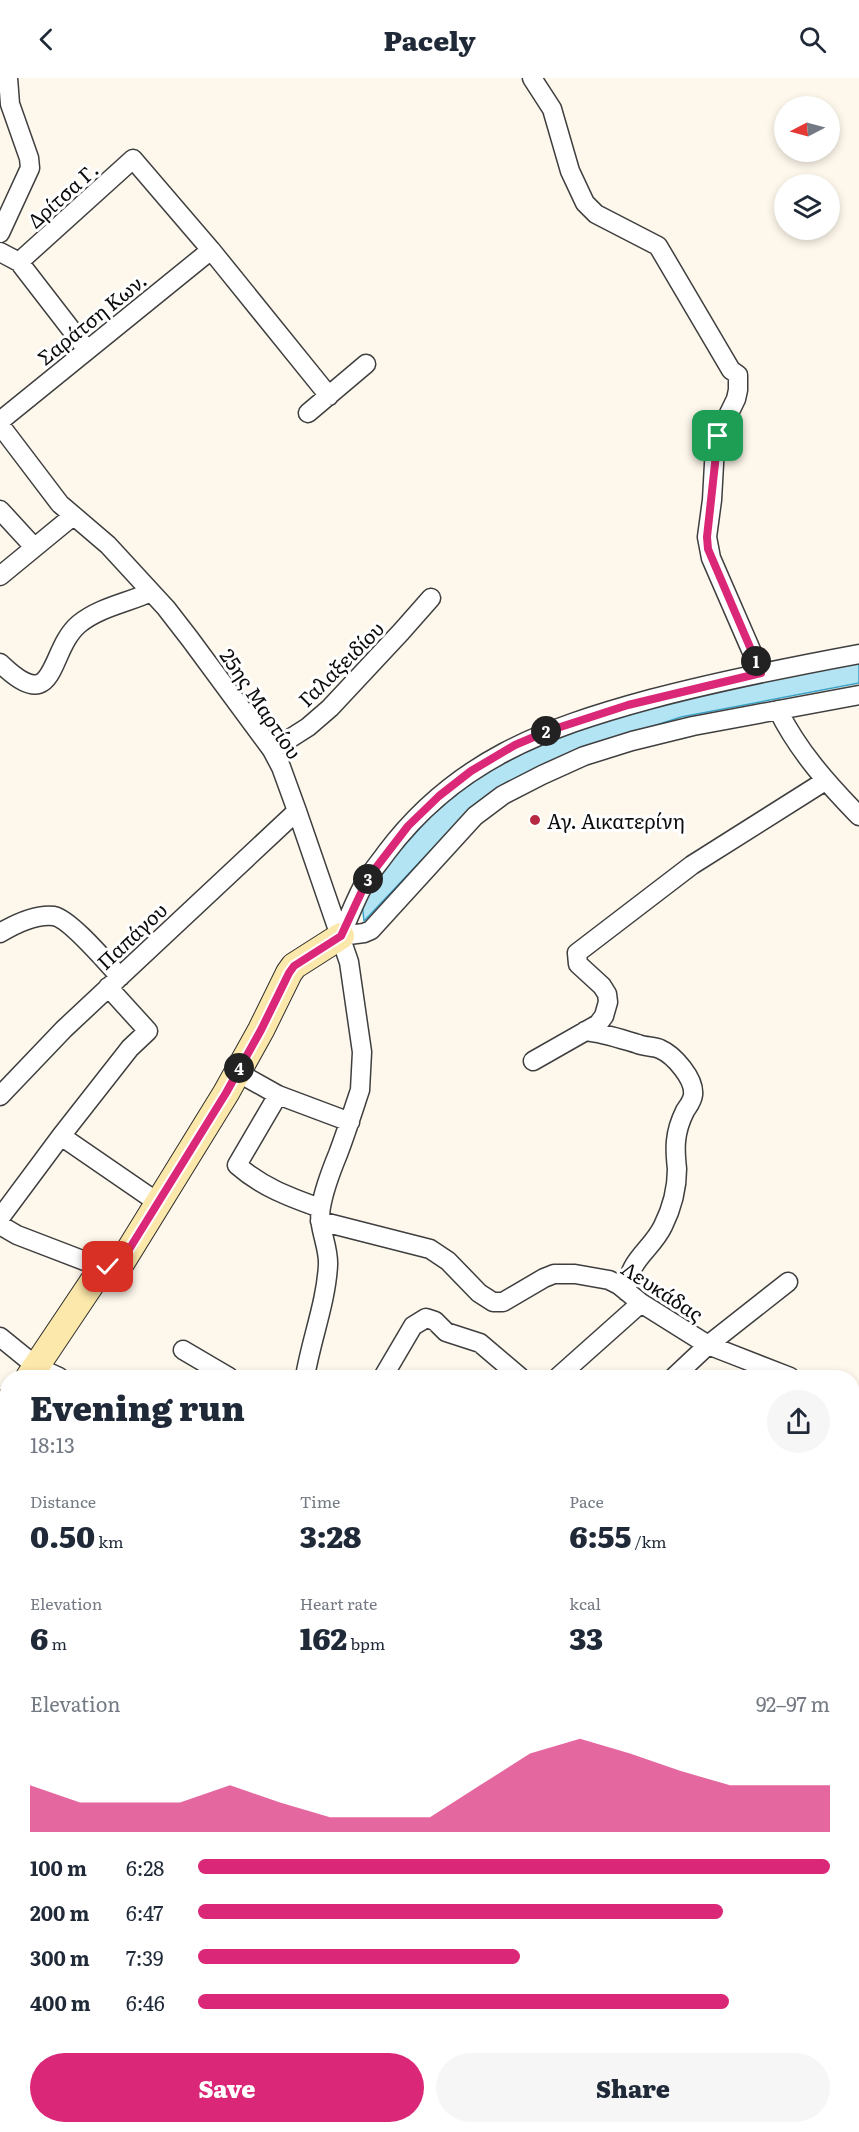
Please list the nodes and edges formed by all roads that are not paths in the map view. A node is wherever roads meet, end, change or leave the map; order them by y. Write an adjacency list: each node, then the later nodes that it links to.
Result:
1 (8, 78): 3 (street)
2 (532, 78): 20 (street)
3 (0, 233)
4 (212, 250): 6 (street, Δρίτσα Γ.); 7 (street, Σαράτση Κων.); 9 (street)
5 (0, 252): 6 (street)
6 (19, 262): 7 (street)
7 (87, 350): 11 (street, Σαράτση Κων.)
8 (366, 364): 9 (street)
9 (329, 396): 10 (street)
10 (308, 413)
11 (0, 423): 13 (street, 25ης Μαρτίου)
12 (0, 510): 14 (street)
13 (73, 516): 14 (street); 16 (street, 25ης Μαρτίου)
14 (34, 547): 15 (street)
15 (0, 576)
16 (151, 592): 19 (street); 23 (street, 25ης Μαρτίου)
17 (431, 598): 23 (street, Γαλαξειδίου)
18 (859, 654): 20 (street)
19 (0, 663)
20 (761, 673): 28 (street)
21 (859, 695): 22 (street)
22 (778, 711): 24 (street); 28 (street)
23 (272, 750): 25 (street, 25ης Μαρτίου)
24 (825, 781): 26 (street); 30 (street)
25 (297, 811): 28 (street, 25ης Μαρτίου); 29 (street, Παπάγου)
26 (859, 816)
27 (0, 933): 29 (street)
28 (341, 936): 32 (street); 35 (street, 25ης Μαρτίου)
29 (114, 982): 34 (street, Παπάγου); 36 (street)
30 (585, 1031): 31 (street); 43 (street)
31 (533, 1060)
32 (237, 1072): 33 (street); 37 (street)
33 (278, 1095): 35 (street); 38 (street)
34 (0, 1096)
35 (350, 1122): 38 (street, 25ης Μαρτίου)
36 (61, 1136): 37 (street); 39 (street)
37 (157, 1202): 41 (street)
38 (320, 1214): 43 (street, Λευκάδας); 50 (street, 25ης Μαρτίου)
39 (0, 1218)
40 (0, 1225): 41 (street)
41 (109, 1268): 48 (street)
42 (788, 1282): 45 (street)
43 (634, 1298): 45 (street, Λευκάδας); 53 (street)
44 (0, 1337): 47 (street)
45 (708, 1345): 54 (street); 55 (street, Λευκάδας)
46 (183, 1350): 49 (street)
47 (37, 1370)
48 (44, 1370)
49 (217, 1370)
50 (307, 1370)
51 (387, 1370): 52 (street)
52 (512, 1370)
53 (565, 1370)
54 (681, 1370)
55 (768, 1370)

